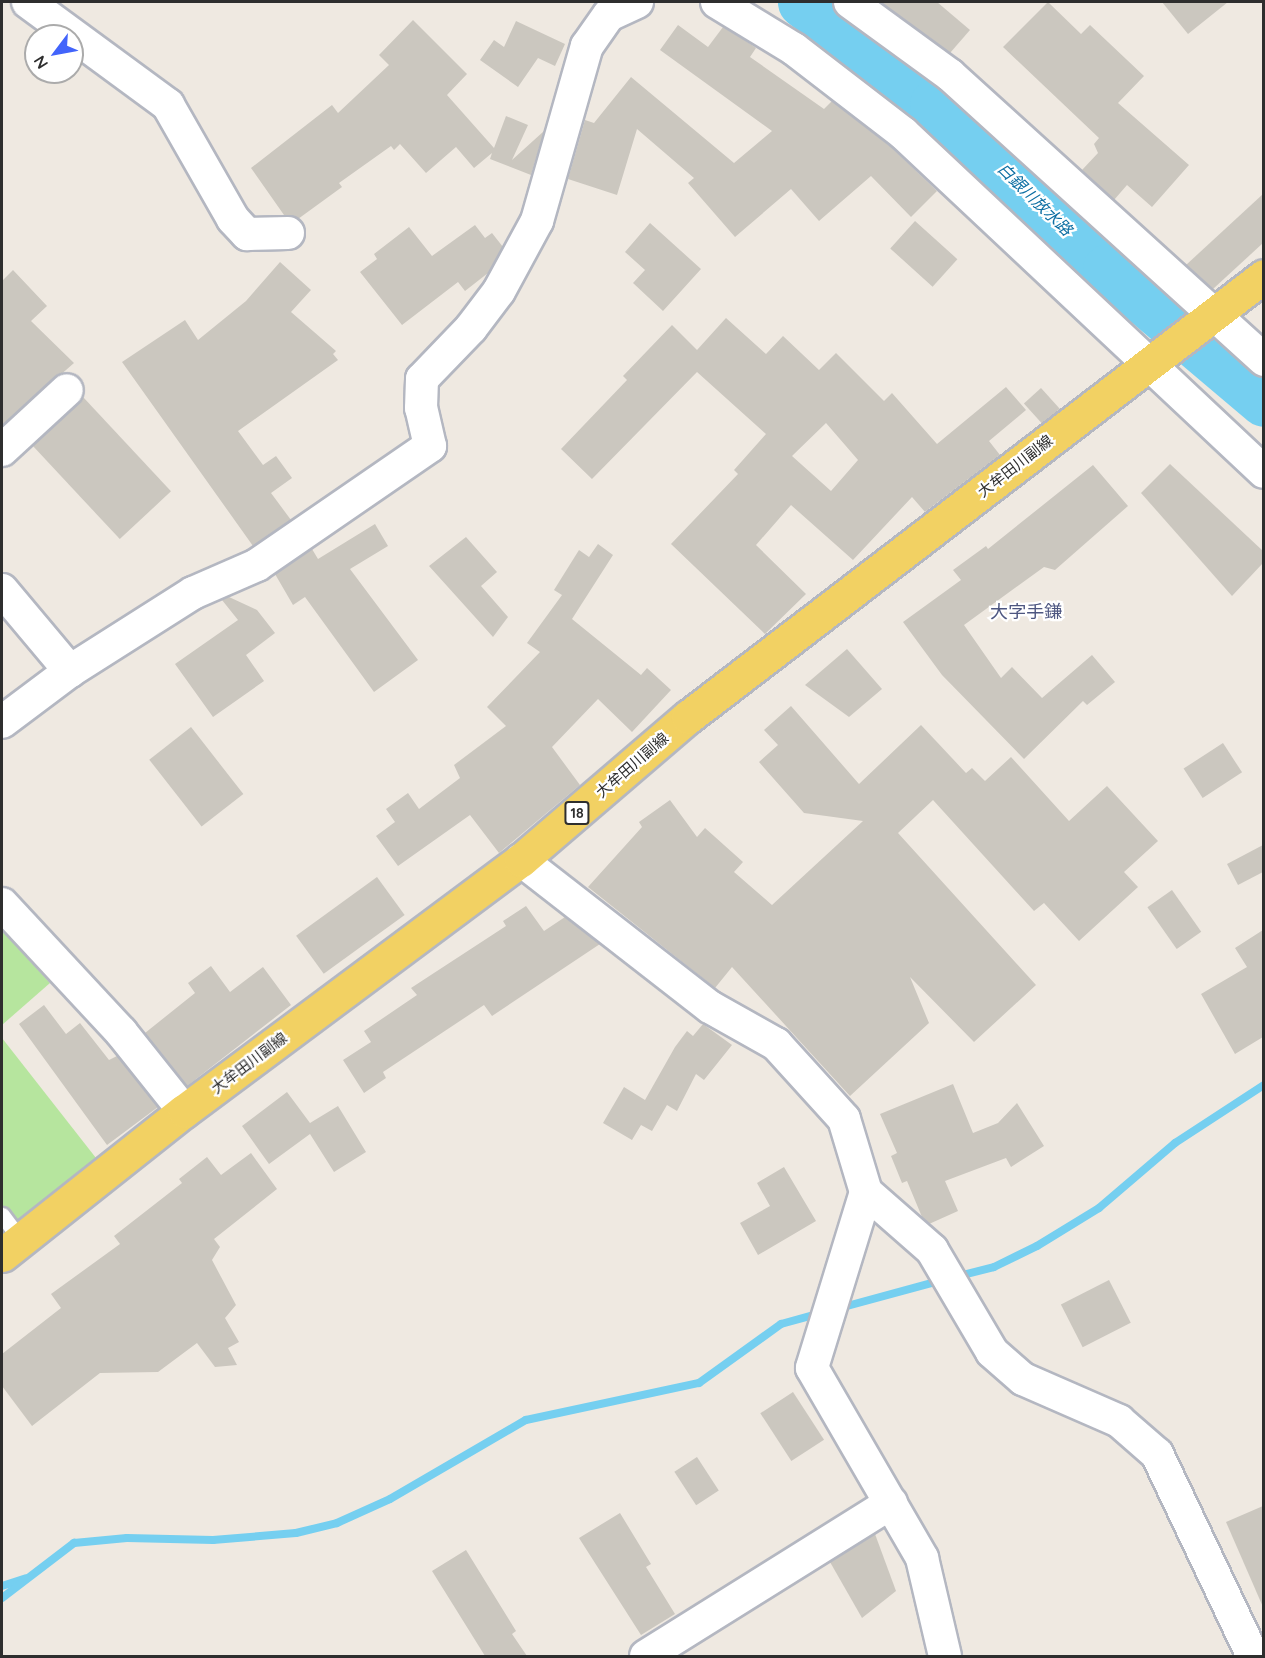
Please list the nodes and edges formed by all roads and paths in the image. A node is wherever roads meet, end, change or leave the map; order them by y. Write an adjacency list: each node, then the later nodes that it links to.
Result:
1 (28, 2): 5 (street)
2 (637, 2): 14 (street)
3 (717, 2): 9 (street)
4 (850, 2): 7 (street)
5 (288, 233)
6 (1263, 276): 7 (main road, 大牟田川副線 / 18)
7 (1211, 316): 8 (street); 9 (main road, 大牟田川副線 / 18)
8 (1263, 360)
9 (1152, 361): 12 (street); 16 (main road, 大牟田川副線 / 18)
10 (67, 390): 11 (street)
11 (2, 450)
12 (1263, 472)
13 (2, 590): 14 (street)
14 (70, 671): 15 (street)
15 (2, 722)
16 (521, 860): 18 (main road, 大牟田川副線 / 18); 19 (street)
17 (2, 904): 18 (street)
18 (184, 1111): 20 (main road, 大牟田川副線 / 18)
19 (866, 1192): 21 (street); 24 (street)
20 (5, 1232)
21 (891, 1503): 22 (street); 23 (street)
22 (646, 1656)
23 (945, 1656)
24 (1253, 1656)

